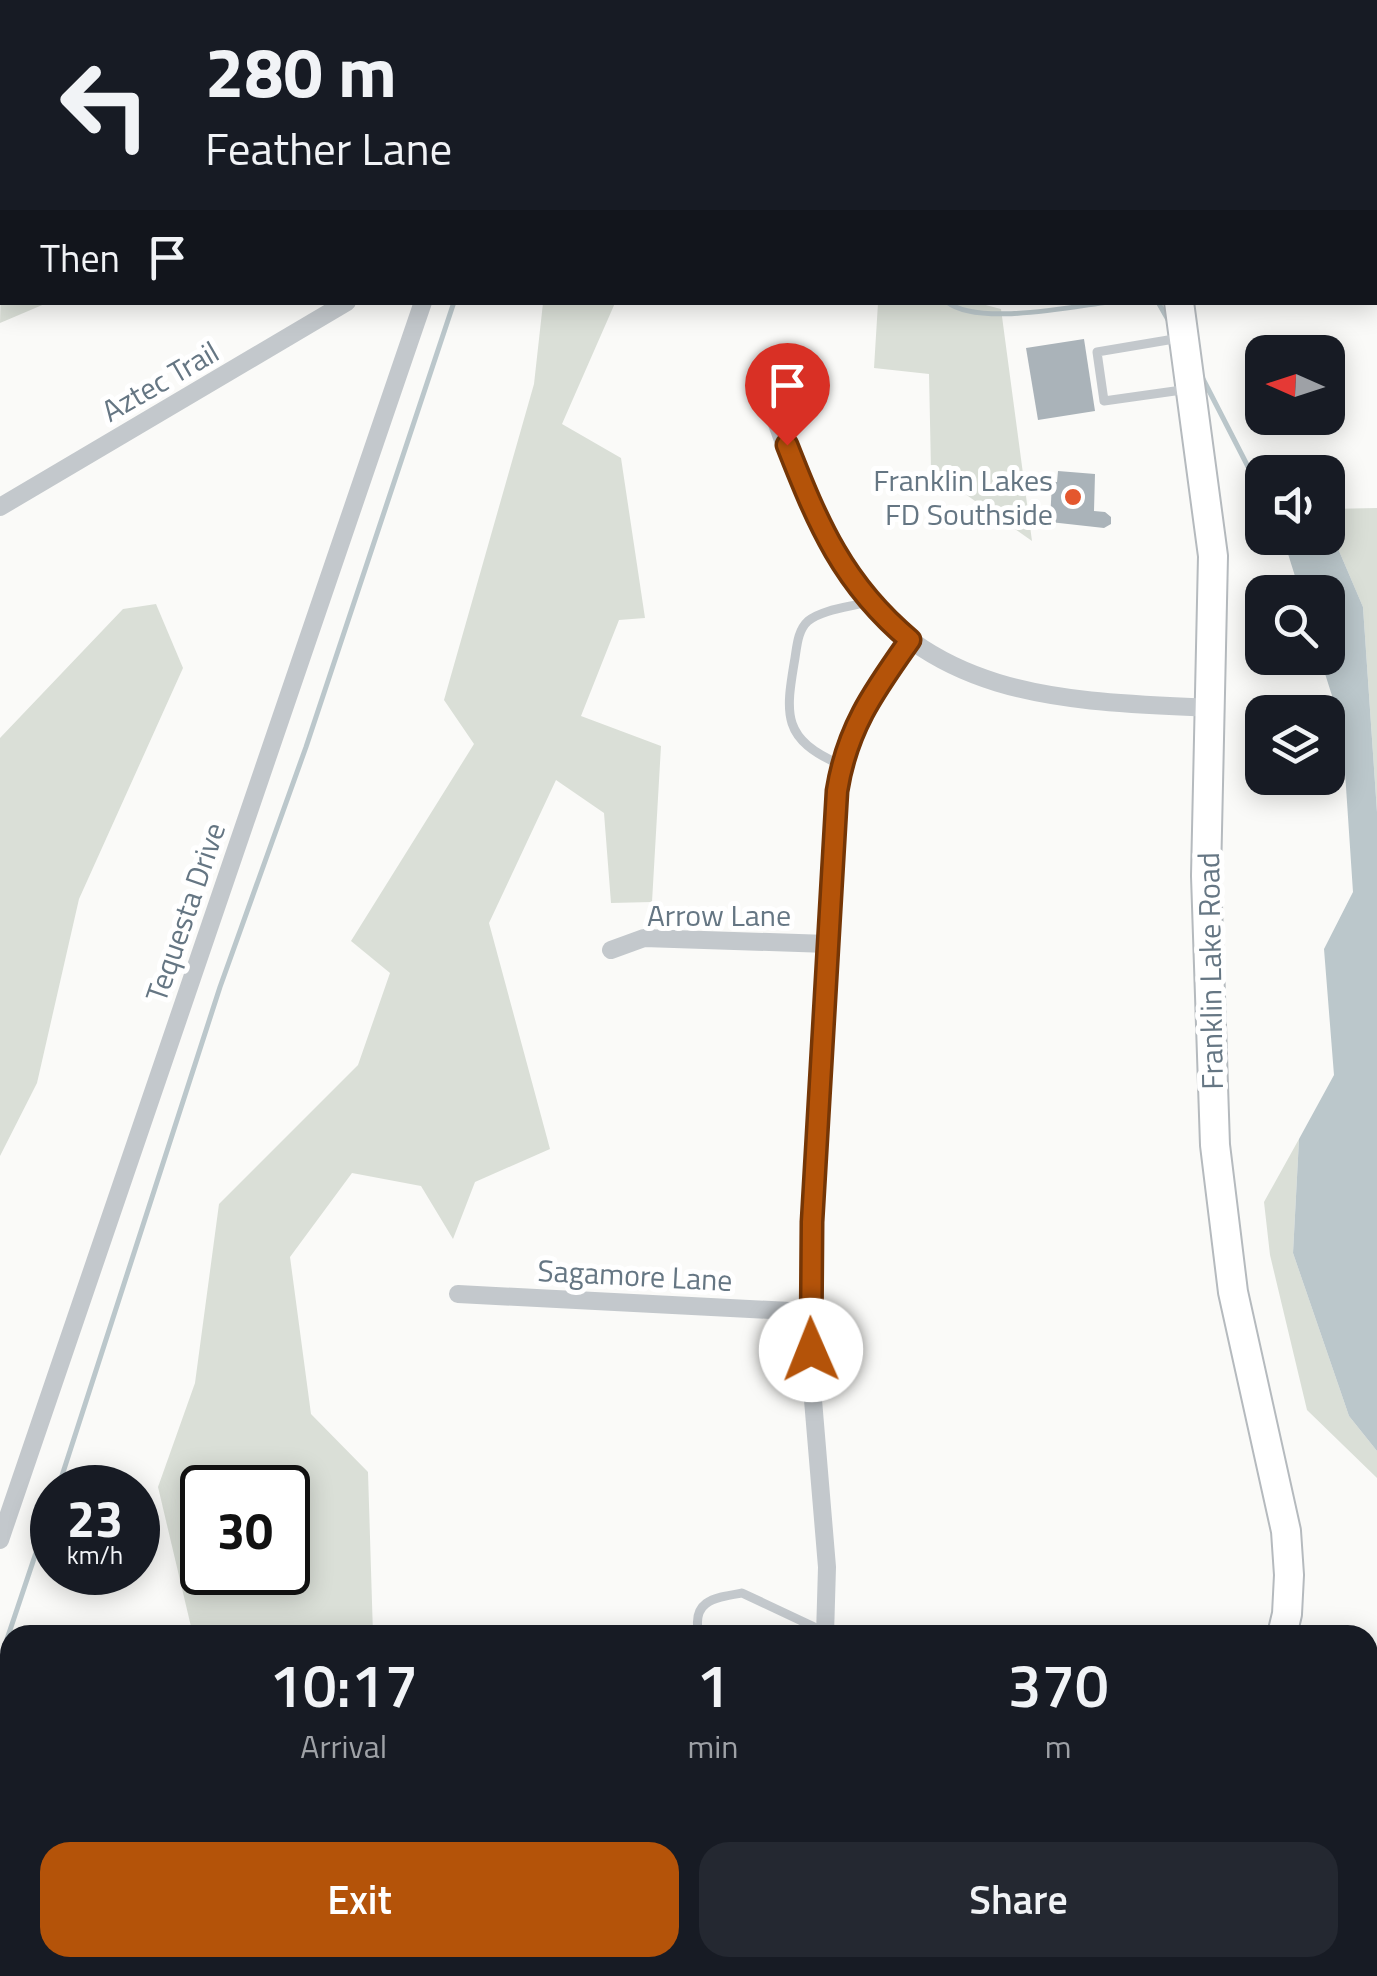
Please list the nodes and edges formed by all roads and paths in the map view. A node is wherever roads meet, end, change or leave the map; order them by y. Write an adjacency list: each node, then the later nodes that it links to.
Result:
1 (343, 305): 6 (street, Aztec Trail)
2 (422, 305): 15 (street, Tequesta Drive)
3 (1177, 323): 5 (main road, Franklin Lake Road); 5 (lane)
4 (762, 384): 7 (street)
5 (1193, 399): 9 (main road, Franklin Lake Road)
6 (0, 507)
7 (868, 602): 8 (street); 10 (lane)
8 (910, 640): 9 (street); 10 (street)
9 (1211, 708): 19 (main road, Franklin Lake Road)
10 (841, 766): 11 (street)
11 (828, 944): 12 (street, Arrow Lane); 14 (street)
12 (611, 950)
13 (458, 1294): 14 (street, Sagamore Lane)
14 (810, 1312): 18 (street)
15 (0, 1540)
16 (696, 1625): 17 (lane)
17 (807, 1625)
18 (825, 1625)
19 (1284, 1625)

